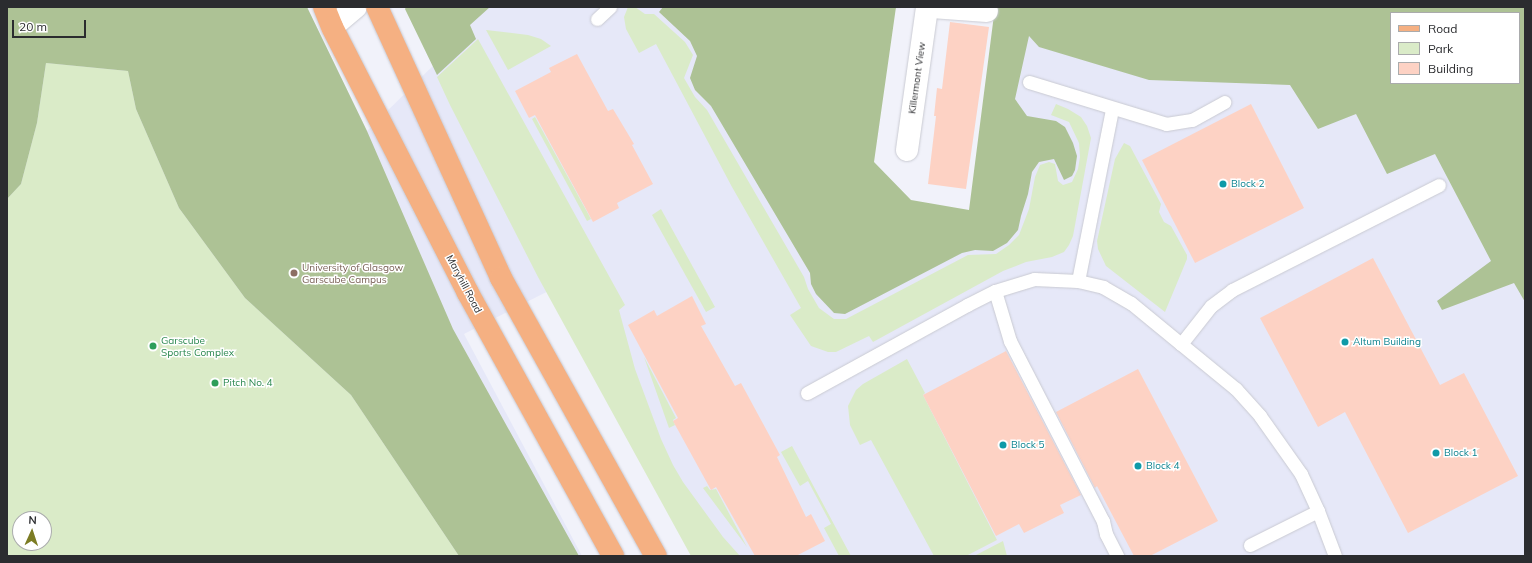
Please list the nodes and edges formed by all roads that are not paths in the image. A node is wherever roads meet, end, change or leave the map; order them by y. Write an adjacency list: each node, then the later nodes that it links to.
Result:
1 (324, 7): 9 (main road, Maryhill Road)
2 (356, 7): 9 (street)
3 (377, 7): 22 (main road)
4 (610, 7): 8 (lane)
5 (927, 7): 13 (street, Killermont View)
6 (932, 7): 7 (street)
7 (987, 11)
8 (598, 19)
9 (332, 27): 21 (main road, Maryhill Road)
10 (1029, 82): 12 (lane)
11 (1224, 102): 12 (lane)
12 (1112, 109): 15 (lane)
13 (907, 150)
14 (1439, 185): 17 (lane)
15 (1078, 281): 16 (lane); 17 (lane)
16 (995, 291): 18 (lane); 23 (lane)
17 (1181, 344): 19 (lane)
18 (807, 393)
19 (1318, 511): 20 (lane); 24 (lane)
20 (1250, 545)
21 (613, 556)
22 (656, 556)
23 (1117, 556)
24 (1335, 556)

